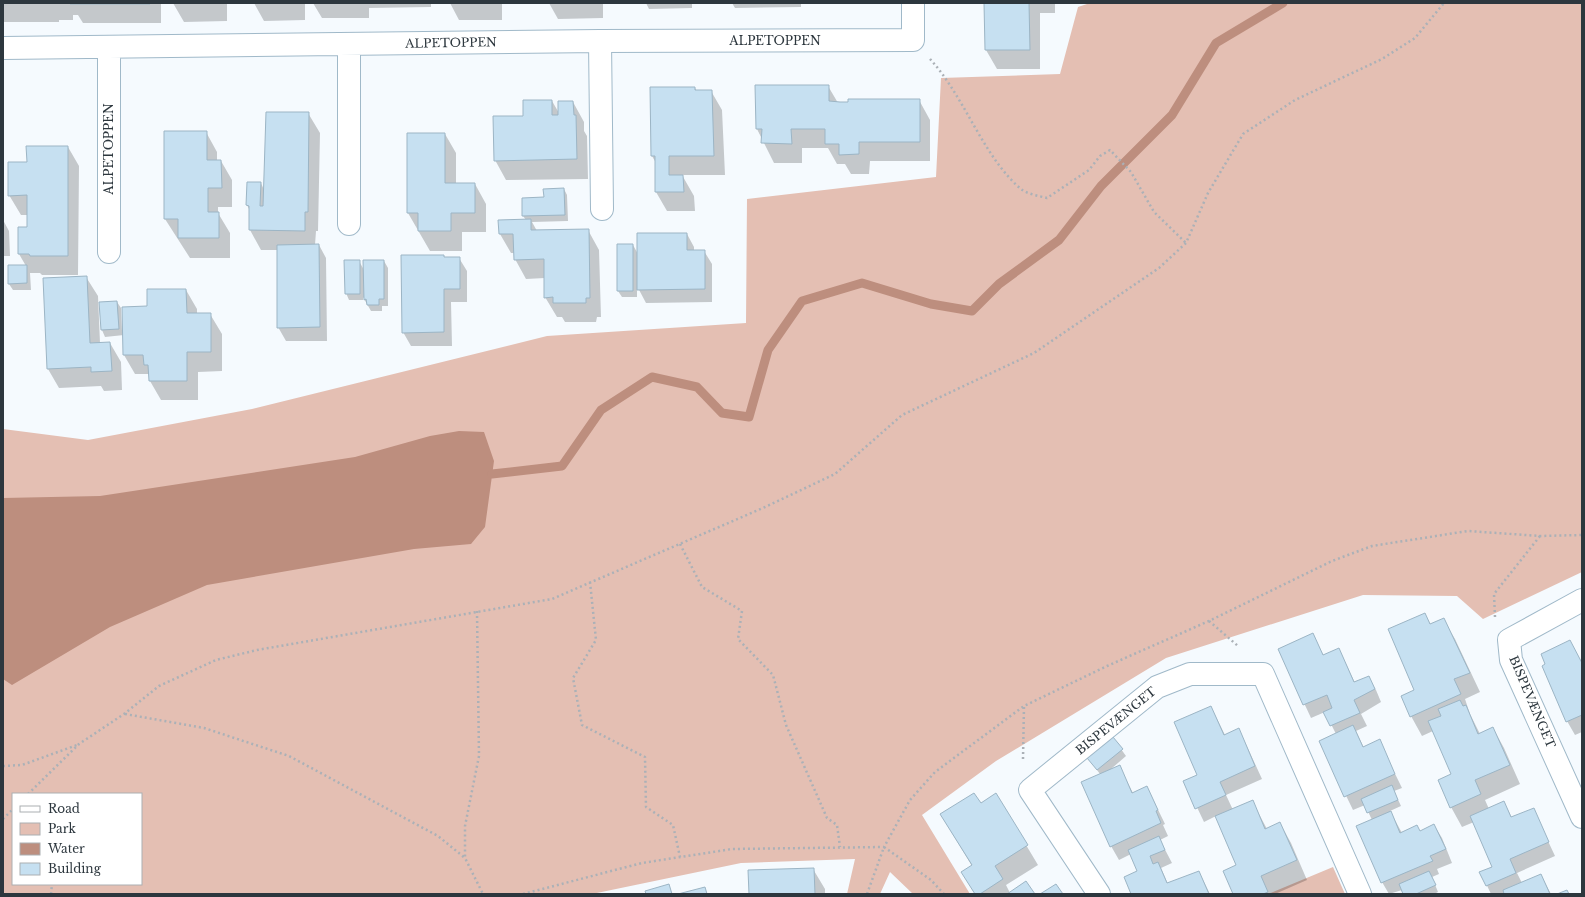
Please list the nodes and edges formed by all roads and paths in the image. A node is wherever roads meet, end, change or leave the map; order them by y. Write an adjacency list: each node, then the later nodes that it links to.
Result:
1 (914, 3): 3 (street, ALPETOPPEN)
2 (1444, 3): 10 (path)
3 (600, 41): 4 (street, ALPETOPPEN); 8 (street)
4 (350, 44): 5 (street, ALPETOPPEN); 9 (street)
5 (109, 46): 6 (street, ALPETOPPEN); 11 (street, ALPETOPPEN)
6 (3, 48)
7 (940, 70): 10 (path)
8 (602, 209)
9 (349, 224)
10 (1186, 243): 14 (path)
11 (109, 252)
12 (1540, 536): 13 (path); 18 (path); 19 (path)
13 (1582, 536)
14 (680, 544): 15 (path); 28 (path)
15 (590, 582): 17 (path); 30 (path)
16 (1582, 600): 18 (street, BISPEVÆNGET)
17 (477, 611): 20 (path); 31 (path)
18 (1509, 640): 26 (street, BISPEVÆNGET)
19 (1024, 706): 23 (path); 29 (path)
20 (124, 714): 21 (path); 31 (path)
21 (79, 744): 22 (path); 24 (path)
22 (3, 766)
23 (1030, 790): 36 (street); 37 (street, BISPEVÆNGET)
24 (29, 793)
25 (12, 810): 27 (path)
26 (1582, 817)
27 (3, 819)
28 (840, 847): 29 (path); 30 (path)
29 (884, 847): 34 (path); 35 (path)
30 (680, 857): 33 (path)
31 (465, 858): 32 (path)
32 (483, 894)
33 (523, 894)
34 (867, 894)
35 (944, 894)
36 (1099, 894)
37 (1360, 894)

